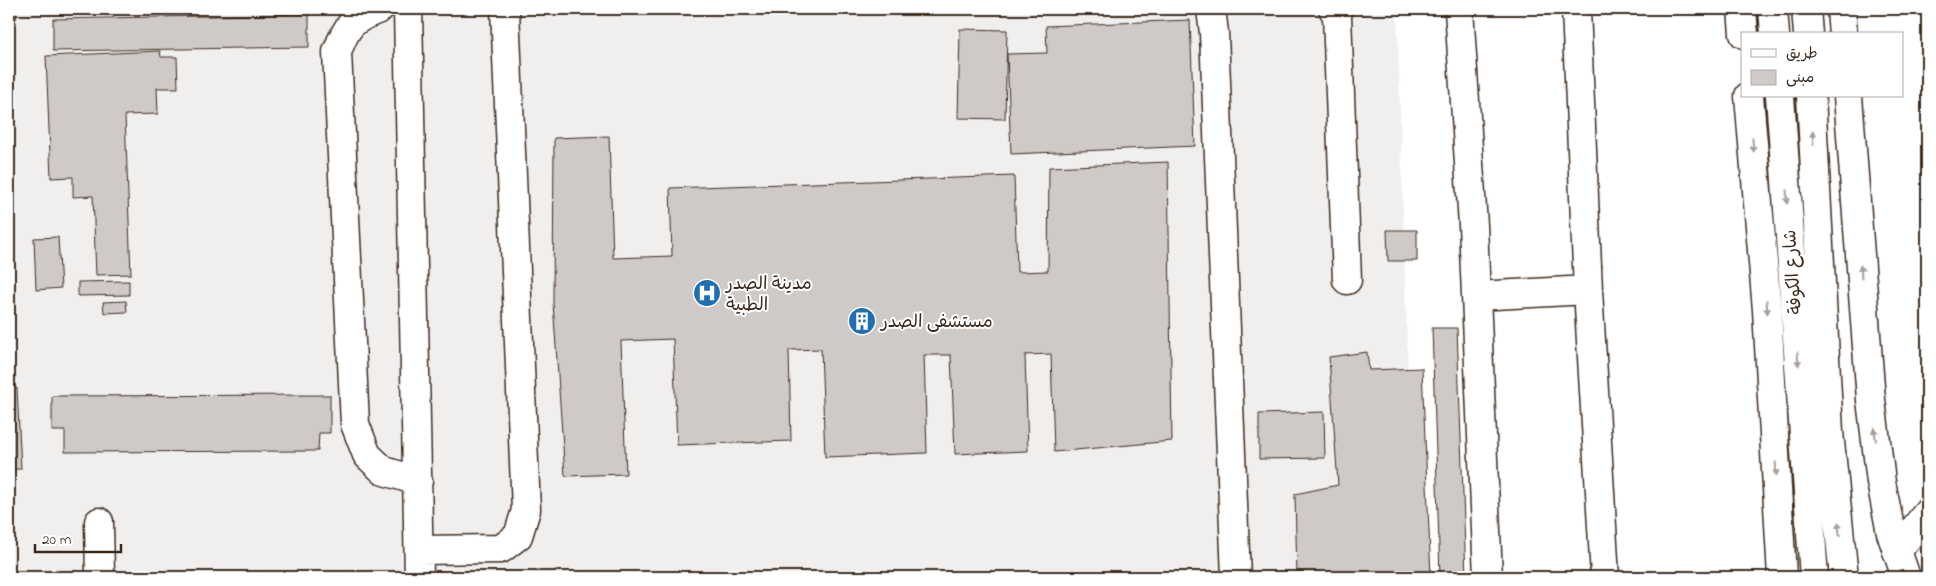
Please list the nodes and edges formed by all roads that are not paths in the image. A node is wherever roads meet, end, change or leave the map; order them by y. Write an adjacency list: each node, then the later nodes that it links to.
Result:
1 (379, 9): 23 (main road)
2 (408, 9): 23 (main road)
3 (505, 9): 26 (main road)
4 (1211, 9): 31 (main road)
5 (1333, 9): 20 (main road)
6 (1459, 9): 22 (main road)
7 (1576, 9): 21 (main road)
8 (1742, 9): 12 (main road)
9 (1773, 9): 13 (main road)
10 (1806, 9): 14 (main road)
11 (1841, 9): 15 (main road)
12 (1744, 32)
13 (1775, 32)
14 (1808, 32)
15 (1843, 32)
16 (1749, 98): 28 (main road, one-way to 28)
17 (1780, 98): 34 (main road, شارع الكوفة, one-way to 34)
18 (1811, 98): 35 (main road, شارع الكوفة, one-way to 18)
19 (1848, 98): 27 (main road, one-way to 19)
20 (1347, 280)
21 (1588, 290): 22 (main road); 33 (main road)
22 (1476, 296): 32 (main road)
23 (418, 481): 26 (main road)
24 (1927, 513): 27 (main road)
25 (99, 522): 29 (main road)
26 (419, 550): 30 (main road)
27 (1897, 564): 36 (main road)
28 (1779, 571)
29 (100, 577)
30 (419, 577)
31 (1236, 577)
32 (1488, 577)
33 (1605, 577)
34 (1814, 577)
35 (1844, 577)
36 (1906, 577)

